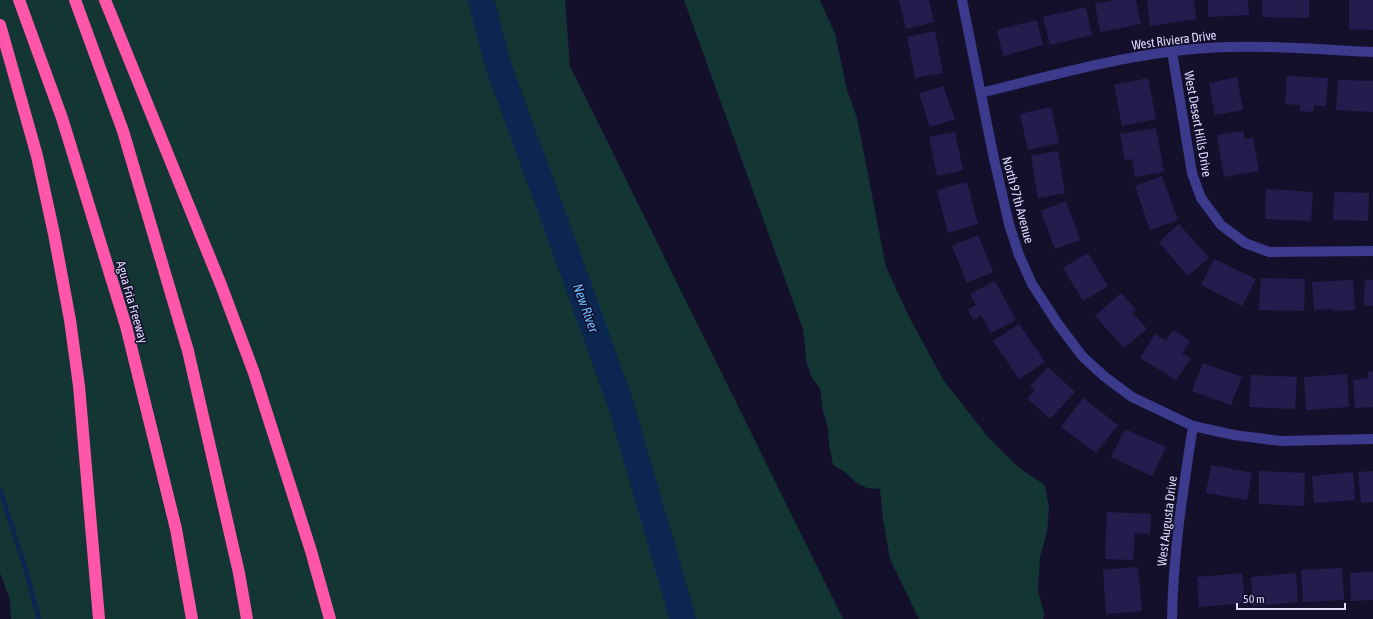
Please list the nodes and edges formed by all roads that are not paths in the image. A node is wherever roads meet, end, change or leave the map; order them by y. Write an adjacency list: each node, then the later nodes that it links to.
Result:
1 (19, 0): 13 (highway, Agua Fria Freeway)
2 (75, 0): 14 (highway)
3 (105, 0): 15 (highway)
4 (962, 0): 8 (street, North 97th Avenue)
5 (0, 25): 12 (highway)
6 (1172, 52): 7 (street, West Riviera Drive); 8 (street, West Riviera Drive); 9 (street, West Desert Hills Drive)
7 (1373, 52)
8 (981, 93): 10 (street, North 97th Avenue)
9 (1373, 251)
10 (1193, 426): 11 (street, North 97th Avenue); 16 (street, West Augusta Drive)
11 (1373, 439)
12 (99, 619)
13 (192, 619)
14 (247, 619)
15 (330, 619)
16 (1172, 619)

